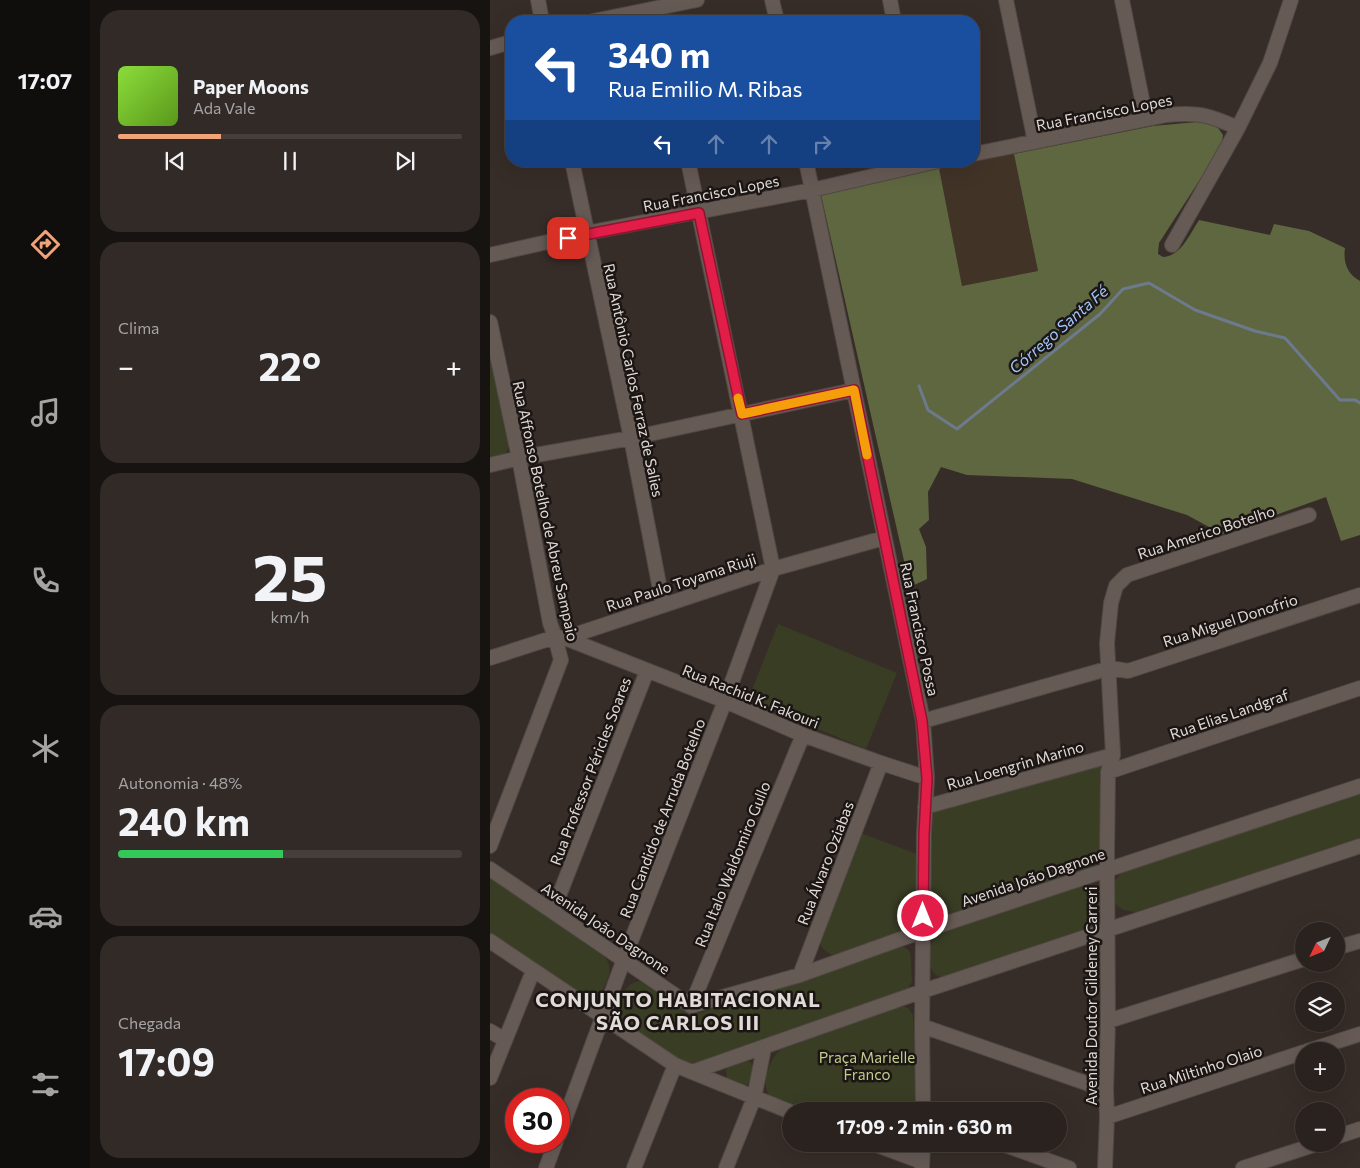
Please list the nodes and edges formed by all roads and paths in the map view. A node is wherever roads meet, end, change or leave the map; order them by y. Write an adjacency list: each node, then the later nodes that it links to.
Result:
1 (538, 0): 9 (street)
2 (697, 0): 8 (street)
3 (772, 0): 11 (street)
4 (890, 0): 12 (street)
5 (1006, 0): 17 (street)
6 (1122, 0): 15 (street)
7 (1291, 0): 16 (street)
8 (655, 10): 10 (street)
9 (541, 15)
10 (627, 15)
11 (776, 15)
12 (893, 15)
13 (505, 44): 14 (street)
14 (490, 48)
15 (1146, 119): 16 (street, Rua Francisco Lopes); 17 (street, Rua Francisco Lopes)
16 (1238, 128): 26 (street)
17 (1035, 142): 18 (street, Rua Francisco Lopes)
18 (980, 153)
19 (573, 167): 25 (street, Rua Antônio Carlos Ferraz de Salies)
20 (689, 167): 24 (street)
21 (807, 167): 23 (street, Rua Francisco Possa)
22 (906, 167): 23 (street, Rua Francisco Lopes)
23 (812, 190): 24 (street, Rua Francisco Lopes); 29 (street, Rua Francisco Possa)
24 (699, 213): 25 (street, Rua Francisco Lopes); 30 (street)
25 (587, 233): 27 (street, Rua Francisco Lopes); 31 (street, Rua Antônio Carlos Ferraz de Salies)
26 (1172, 245)
27 (490, 256)
28 (490, 322): 32 (street, Rua Affonso Botelho de Abreu Sampaio)
29 (854, 390): 30 (street); 35 (street, Rua Francisco Possa)
30 (742, 414): 31 (street); 36 (street)
31 (631, 438): 32 (street); 39 (street, Rua Antônio Carlos Ferraz de Salies)
32 (519, 458): 33 (street); 40 (street, Rua Affonso Botelho de Abreu Sampaio)
33 (490, 465)
34 (1309, 515): 37 (street, Rua Americo Botelho)
35 (884, 538): 36 (street, Rua Paulo Toyama Riuji); 46 (street, Rua Francisco Possa)
36 (773, 569): 39 (street, Rua Paulo Toyama Riuji); 45 (street, Rua Candido de Arruda Botelho)
37 (1116, 586): 42 (street, Avenida Doutor Gildeney Carreri)
38 (1360, 595): 42 (street, Rua Miguel Donofrio)
39 (663, 605): 40 (street, Rua Paulo Toyama Riuji)
40 (560, 637): 41 (street, Rua Paulo Toyama Riuji); 43 (street, Rua Rachid K. Fakouri); 54 (street, Rua Affonso Botelho de Abreu Sampaio)
41 (490, 658)
42 (1110, 668): 46 (street, Rua Miguel Donofrio); 48 (street, Avenida Doutor Gildeney Carreri)
43 (647, 671): 45 (street, Rua Rachid K. Fakouri); 58 (street, Rua Professor Péricles Soares)
44 (1360, 688): 50 (street, Rua Elias Landgraf)
45 (725, 701): 47 (street, Rua Rachid K. Fakouri); 64 (street, Rua Candido de Arruda Botelho)
46 (922, 721): 51 (street, Rua Francisco Possa)
47 (802, 735): 49 (street, Rua Rachid K. Fakouri); 69 (street, Rua Italo Waldomiro Gullo)
48 (1113, 755): 50 (street, Avenida Doutor Gildeney Carreri); 53 (street, Rua Loengrin Marino)
49 (881, 764): 51 (street, Rua Rachid K. Fakouri); 67 (street, Rua Álvaro Oziabas)
50 (1108, 772): 57 (street, Avenida Doutor Gildeney Carreri)
51 (927, 778): 53 (street, Rua Francisco Possa)
52 (1360, 786): 57 (street, Avenida João Dagnone)
53 (925, 807): 60 (street, Rua Francisco Possa)
54 (490, 846)
55 (1360, 846): 59 (street)
56 (490, 869): 58 (street, Avenida João Dagnone)
57 (1106, 869): 59 (street, Avenida Doutor Gildeney Carreri); 60 (street, Avenida João Dagnone)
58 (553, 911): 64 (street, Avenida João Dagnone)
59 (1107, 929): 68 (street); 71 (street, Avenida Doutor Gildeney Carreri)
60 (923, 931): 67 (street, Avenida João Dagnone); 68 (street, Rua Francisco Possa)
61 (490, 941): 66 (street)
62 (1360, 941): 63 (street)
63 (1345, 945)
64 (624, 959): 69 (street, Avenida João Dagnone); 70 (street, Rua Candido de Arruda Botelho)
65 (1295, 962): 71 (street)
66 (533, 971): 70 (street); 75 (street)
67 (800, 975): 69 (street, Avenida João Dagnone)
68 (923, 991): 72 (street, Rua Francisco Possa); 77 (street)
69 (691, 1006)
70 (604, 1017): 79 (street); 85 (street, Rua Candido de Arruda Botelho)
71 (1108, 1022): 82 (street, Avenida Doutor Gildeney Carreri)
72 (922, 1026): 82 (street); 84 (street, Rua Francisco Possa)
73 (490, 1031): 75 (street)
74 (1360, 1034): 76 (street, Rua Miltinho Olaio)
75 (505, 1040): 81 (street)
76 (1336, 1042)
77 (764, 1048): 80 (street); 83 (street)
78 (1295, 1055): 87 (street, Rua Miltinho Olaio)
79 (675, 1065): 80 (street); 97 (street)
80 (692, 1072): 83 (street)
81 (490, 1078)
82 (1106, 1090): 87 (street, Avenida Doutor Gildeney Carreri)
83 (754, 1098): 86 (street); 98 (street)
84 (924, 1102)
85 (570, 1106)
86 (782, 1109)
87 (1108, 1117): 100 (street, Avenida Doutor Gildeney Carreri)
88 (1360, 1129): 89 (street)
89 (1345, 1134)
90 (1295, 1151): 101 (street)
91 (892, 1152): 95 (street)
92 (923, 1152): 95 (street)
93 (1024, 1152): 99 (street)
94 (552, 1153): 96 (street)
95 (922, 1165)
96 (546, 1168)
97 (634, 1168)
98 (726, 1168)
99 (1069, 1168)
100 (1105, 1168)
101 (1243, 1168)

